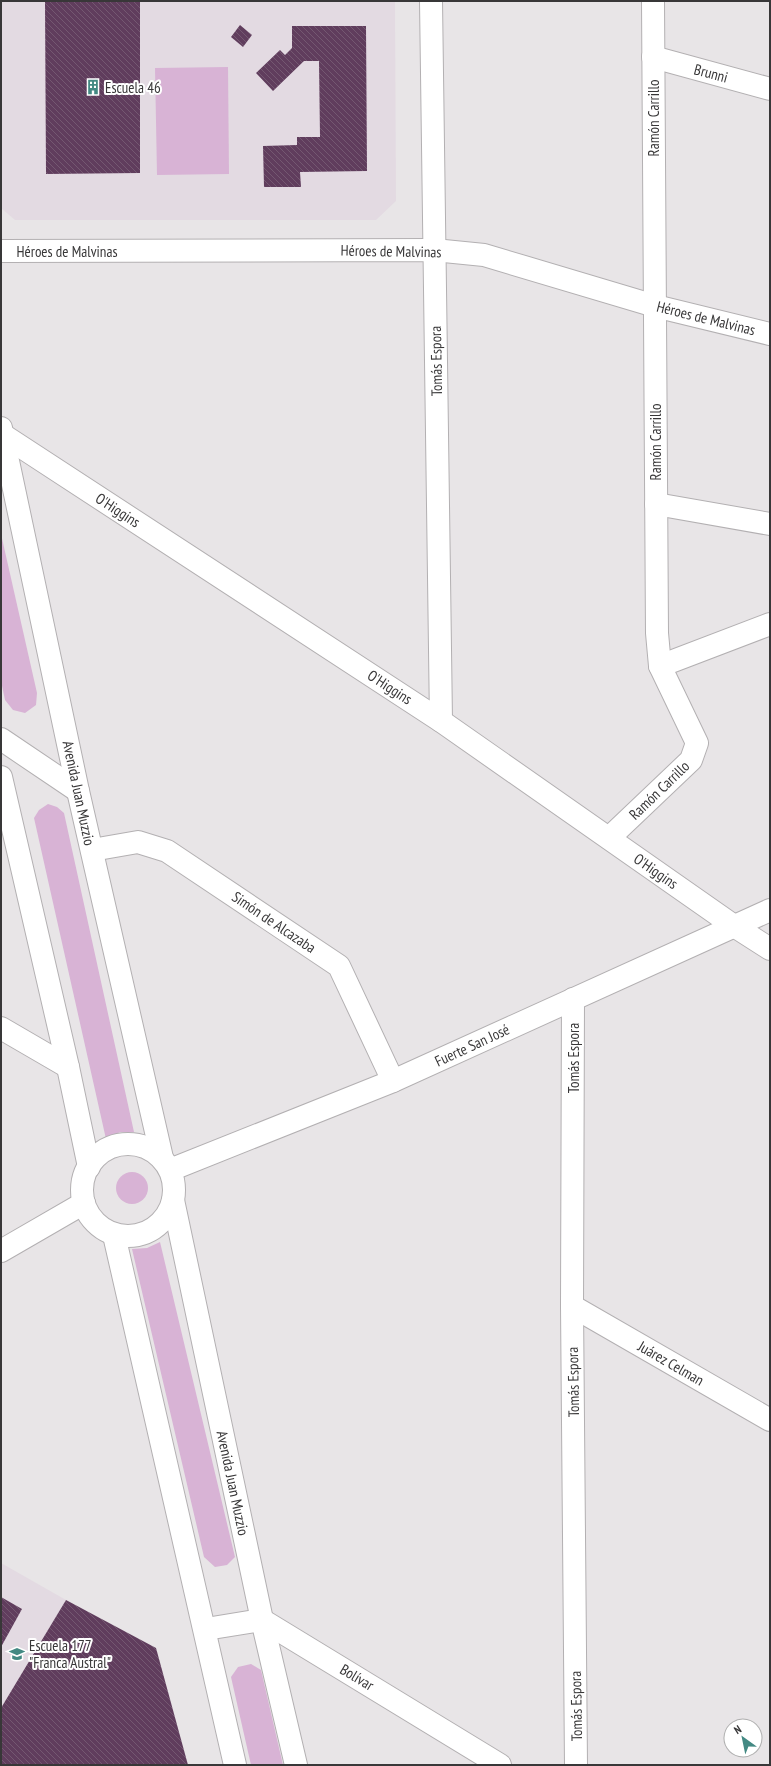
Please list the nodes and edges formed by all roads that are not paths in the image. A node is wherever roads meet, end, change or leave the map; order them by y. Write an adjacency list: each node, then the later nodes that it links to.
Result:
1 (431, 1): 5 (street, Tomás Espora)
2 (653, 1): 3 (street, Ramón Carrillo)
3 (653, 57): 4 (street, Brunni); 7 (street, Ramón Carrillo)
4 (770, 89)
5 (434, 250): 6 (street, Héroes de Malvinas); 7 (street, Héroes de Malvinas); 14 (street, Tomás Espora)
6 (1, 252)
7 (654, 306): 8 (street, Héroes de Malvinas); 10 (street, Ramón Carrillo)
8 (770, 334)
9 (2, 431): 14 (street, O'Higgins); 17 (street, Avenida Juan Muzzio)
10 (656, 504): 11 (street); 13 (street, Ramón Carrillo)
11 (770, 524)
12 (770, 624): 13 (street)
13 (660, 666): 18 (street, Ramón Carrillo)
14 (441, 720): 18 (street, O'Higgins)
15 (1, 740): 17 (street)
16 (1, 777): 25 (street)
17 (78, 791): 19 (street, Avenida Juan Muzzio)
18 (609, 838): 21 (street, O'Higgins)
19 (92, 850): 26 (street, Simón de Alcazaba); 27 (street, Avenida Juan Muzzio)
20 (770, 910): 21 (street, Fuerte San José)
21 (734, 926): 22 (street, O'Higgins); 23 (street, Fuerte San José)
22 (770, 949)
23 (573, 999): 26 (street, Fuerte San José); 33 (street, Tomás Espora)
24 (1, 1028): 25 (street)
25 (68, 1067): 28 (street)
26 (393, 1081): 27 (street, Fuerte San José)
27 (166, 1164): 28 (street); 29 (street)
28 (89, 1167): 30 (street)
29 (173, 1200): 31 (street); 35 (street, Avenida Juan Muzzio)
30 (84, 1203): 31 (street); 32 (street)
31 (114, 1235): 36 (street)
32 (1, 1251)
33 (572, 1306): 34 (street, Juárez Celman); 40 (street, Tomás Espora)
34 (770, 1420)
35 (262, 1620): 36 (street); 38 (street, Avenida Juan Muzzio); 39 (street, Bolívar)
36 (206, 1629): 37 (street)
37 (236, 1765)
38 (296, 1765)
39 (500, 1765)
40 (576, 1765)

